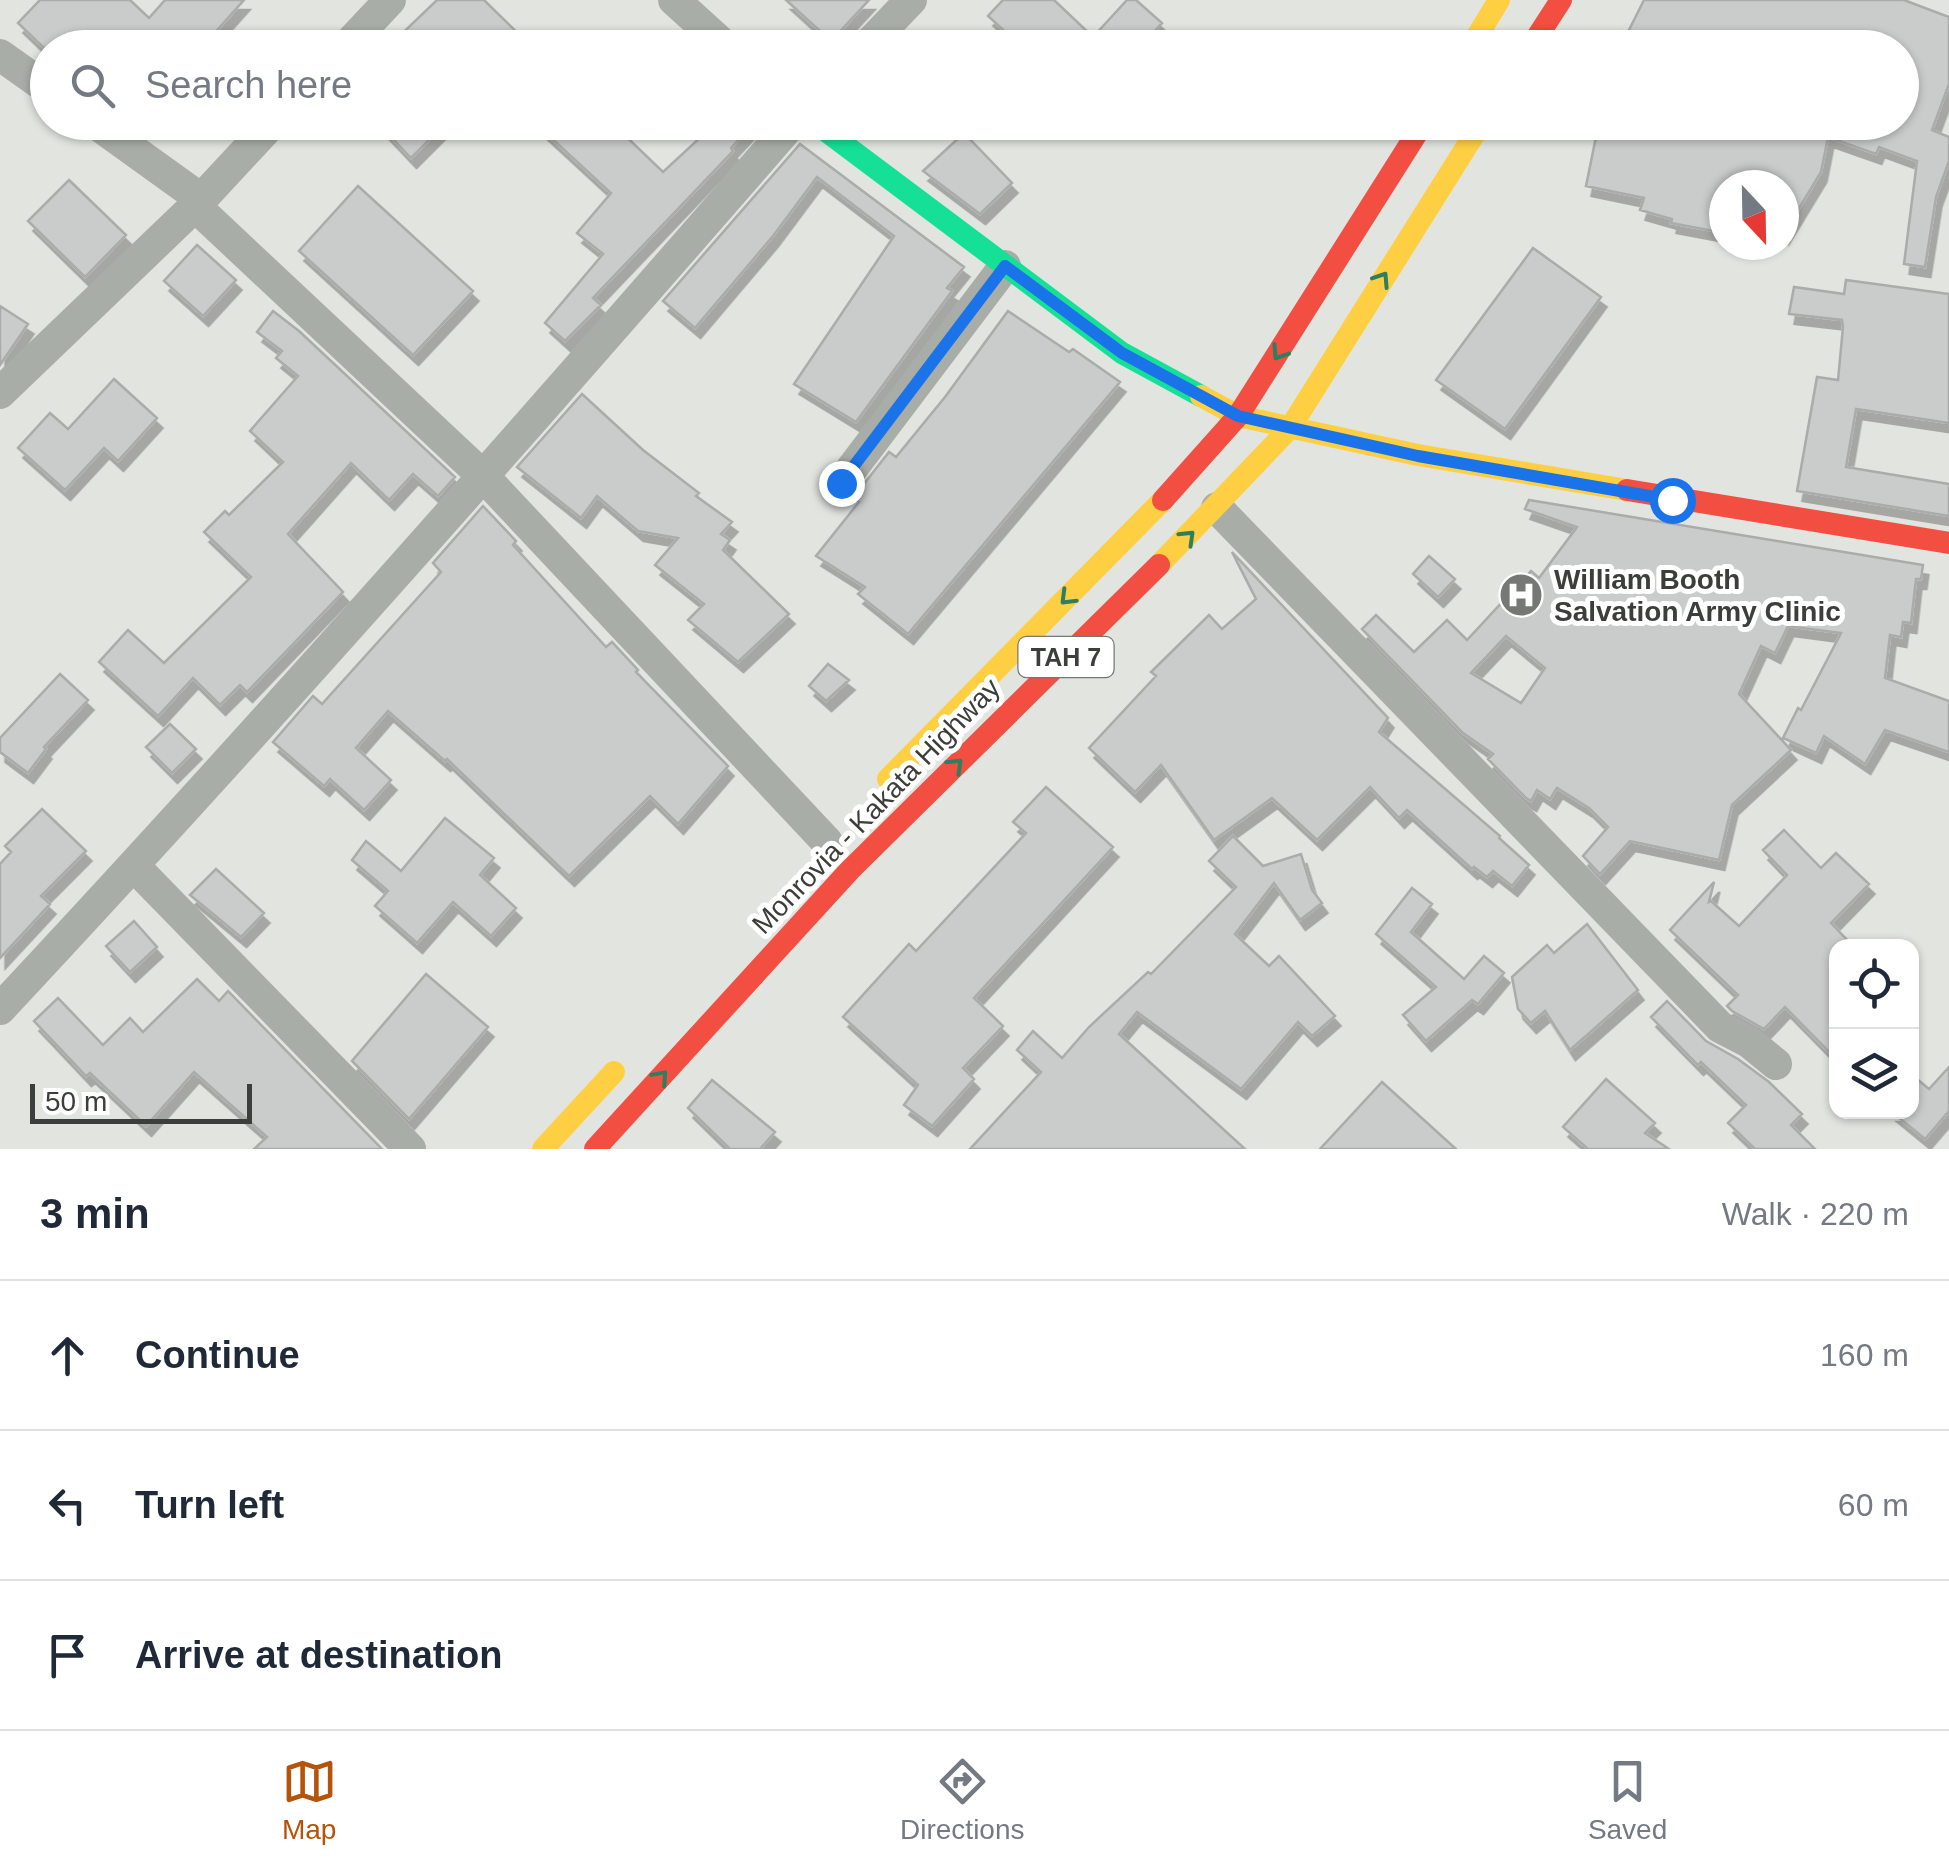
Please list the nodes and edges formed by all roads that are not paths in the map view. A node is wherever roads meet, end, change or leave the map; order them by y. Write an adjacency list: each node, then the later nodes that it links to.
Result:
1 (390, 0): 6 (street)
2 (674, 0): 7 (street)
3 (911, 0): 8 (street)
4 (1499, 0): 9 (main road)
5 (1560, 0): 10 (main road)
6 (362, 30)
7 (708, 30)
8 (882, 30)
9 (1481, 30)
10 (1541, 30)
11 (0, 55): 12 (street)
12 (30, 76)
13 (117, 140): 19 (street)
14 (257, 140): 19 (street)
15 (778, 140): 24 (street)
16 (838, 140): 20 (main road)
17 (1413, 140): 22 (main road, Monrovia - Kakata Highway / TAH 7, one-way to 22)
18 (1471, 140): 23 (main road, Monrovia - Kakata Highway / TAH 7, one-way to 18)
19 (198, 202): 21 (street); 24 (street)
20 (1005, 266): 22 (main road); 25 (street)
21 (0, 393)
22 (1238, 416): 23 (main road); 28 (main road, Monrovia - Kakata Highway / TAH 7, one-way to 28)
23 (1290, 428): 26 (main road, Monrovia - Kakata Highway / TAH 7); 27 (main road)
24 (484, 477): 29 (street); 30 (street)
25 (841, 483)
26 (1218, 508): 33 (street); 36 (main road, Monrovia - Kakata Highway / TAH 7, one-way to 26)
27 (1949, 543)
28 (868, 800)
29 (827, 842)
30 (134, 866): 31 (street); 34 (street)
31 (0, 1009)
32 (624, 1061): 35 (main road)
33 (1776, 1064)
34 (410, 1149)
35 (544, 1149)
36 (595, 1149)

